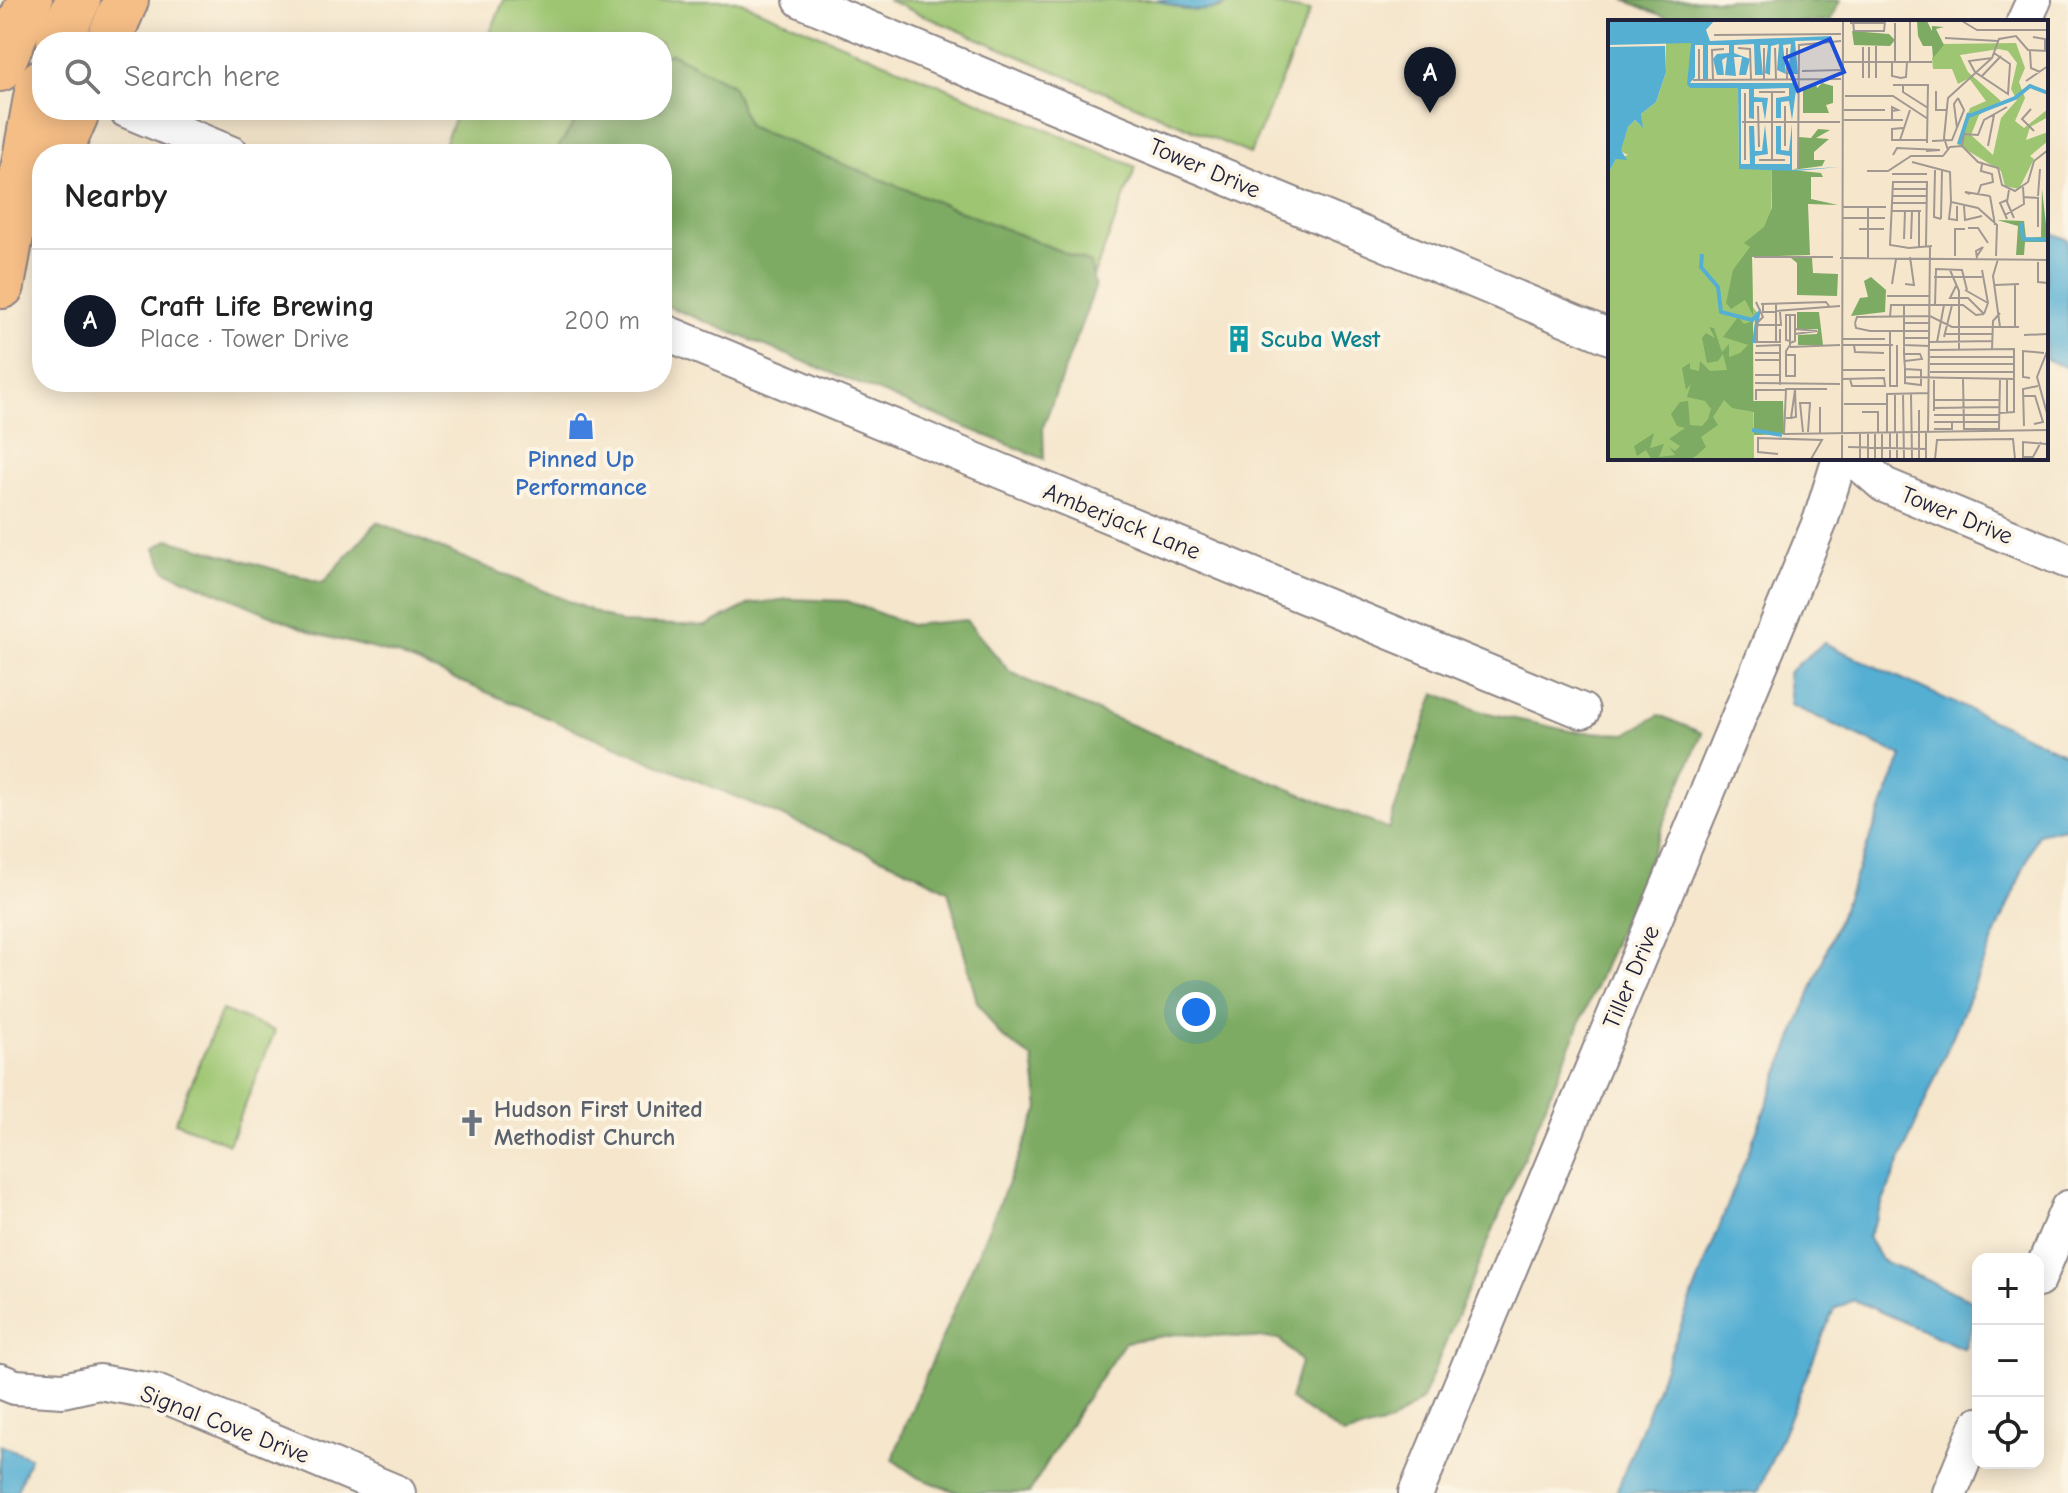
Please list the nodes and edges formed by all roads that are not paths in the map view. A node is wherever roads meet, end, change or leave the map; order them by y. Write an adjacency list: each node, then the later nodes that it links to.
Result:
1 (30, 0): 9 (highway)
2 (78, 0): 7 (highway)
3 (126, 0): 8 (highway)
4 (801, 0): 18 (street, Tower Drive)
5 (2034, 0): 6 (street)
6 (2025, 20)
7 (64, 32)
8 (112, 32)
9 (0, 69)
10 (32, 119): 16 (highway)
11 (74, 120): 13 (highway)
12 (150, 120): 14 (street)
13 (63, 144)
14 (208, 144)
15 (32, 216): 16 (highway)
16 (1, 288)
17 (672, 335): 22 (street, Amberjack Lane)
18 (1608, 336)
19 (1839, 460): 28 (street, Tiller Drive)
20 (1855, 460): 21 (street, Tower Drive)
21 (2068, 561)
22 (1582, 711)
23 (2068, 1208): 24 (street)
24 (2044, 1266)
25 (0, 1381): 27 (street, Signal Cove Drive)
26 (1972, 1440): 29 (street)
27 (398, 1493)
28 (1416, 1493)
29 (1950, 1493)

